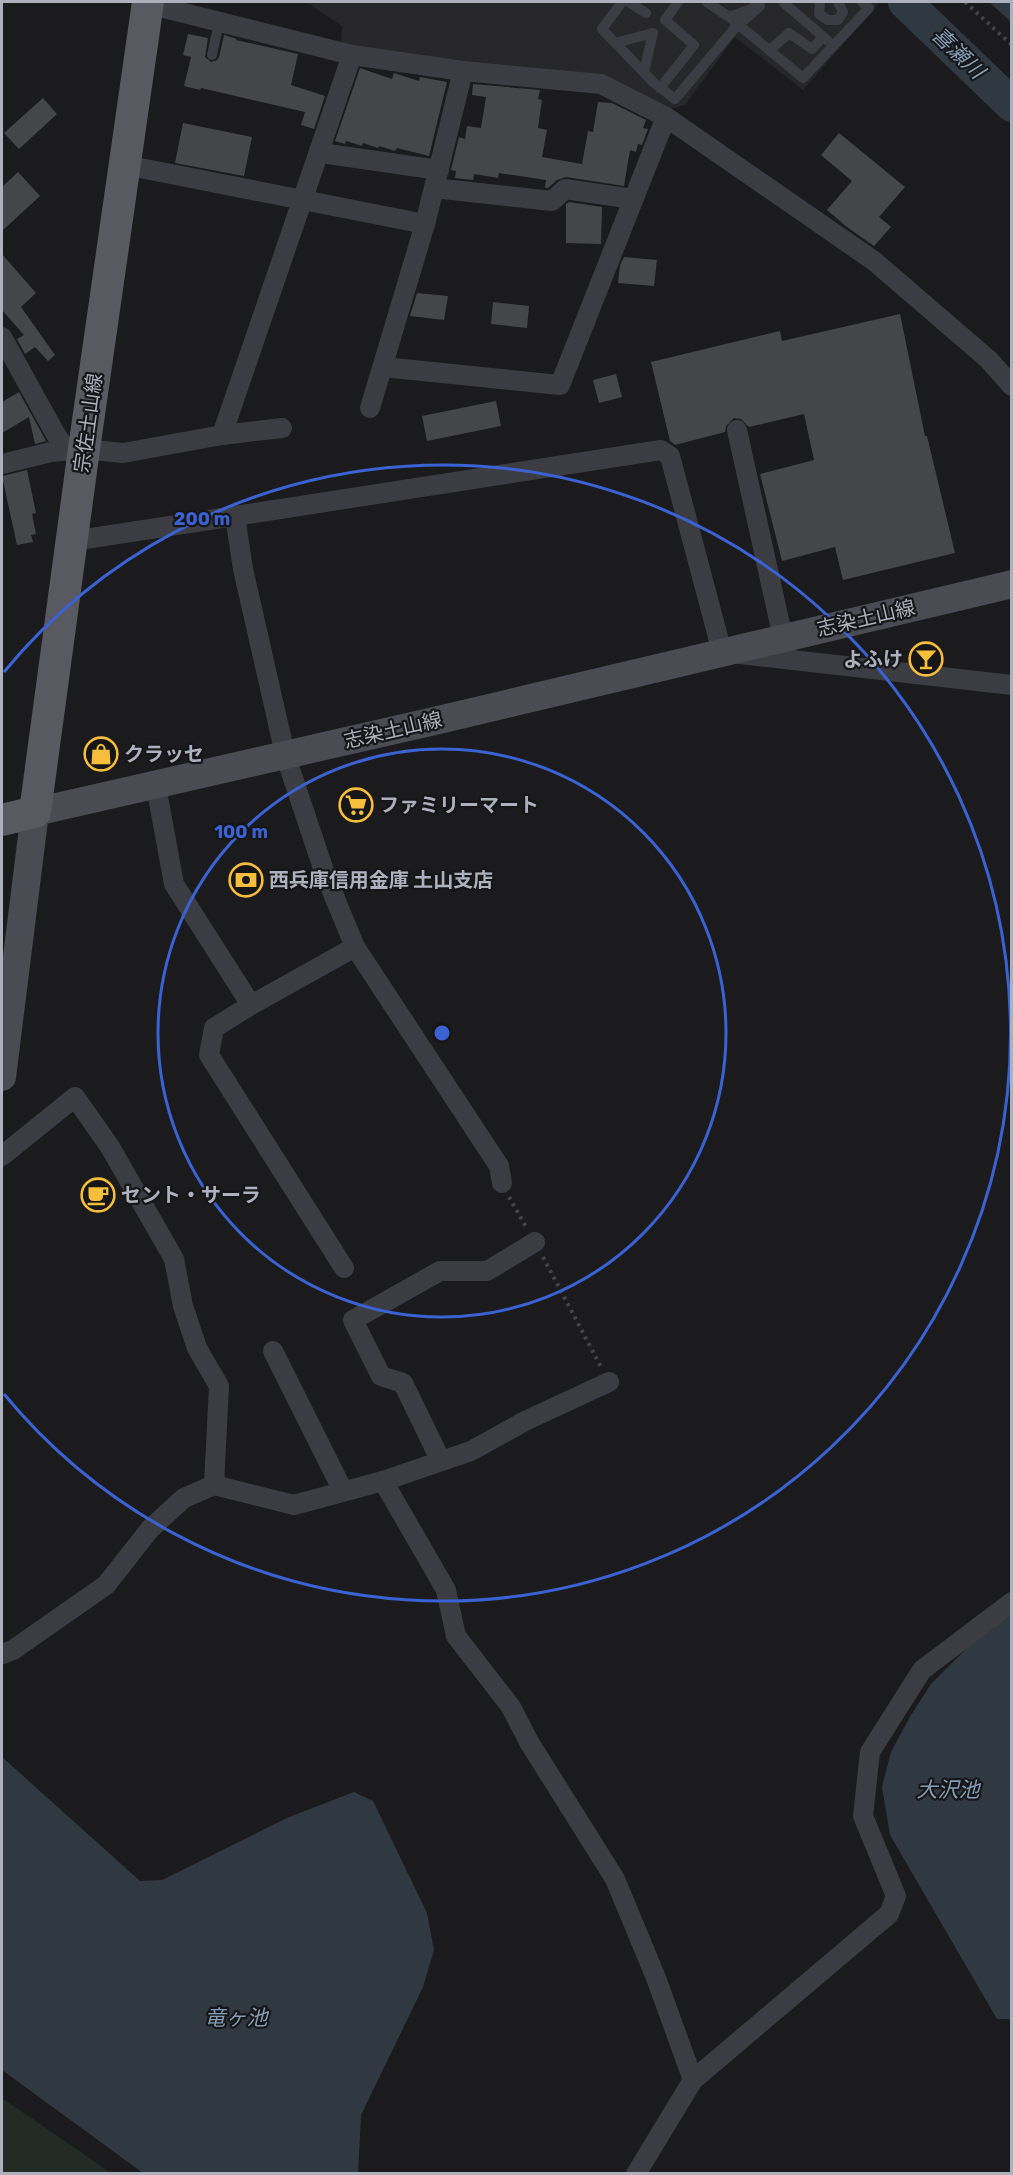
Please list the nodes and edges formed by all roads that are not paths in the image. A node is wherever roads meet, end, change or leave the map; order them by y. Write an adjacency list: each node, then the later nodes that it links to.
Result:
1 (622, 2): 18 (lane)
2 (629, 2): 11 (lane)
3 (678, 2): 25 (lane)
4 (707, 2): 12 (lane)
5 (783, 2): 17 (lane)
6 (819, 2): 13 (lane)
7 (838, 2): 13 (lane)
8 (862, 2): 16 (lane)
9 (148, 3): 14 (street); 28 (main road, 宗佐土山線)
10 (759, 3): 12 (lane); 15 (lane)
11 (646, 13)
12 (729, 17): 15 (lane)
13 (838, 20): 16 (lane)
14 (219, 22): 21 (lane); 22 (street)
15 (740, 24): 20 (lane); 25 (lane)
16 (849, 29): 19 (lane)
17 (823, 37): 19 (lane); 20 (lane)
18 (615, 43): 24 (lane); 24 (lane)
19 (834, 46): 20 (lane)
20 (770, 50)
21 (212, 55)
22 (352, 55): 23 (street); 31 (street)
23 (463, 70): 26 (street); 29 (street)
24 (644, 72): 25 (lane)
25 (660, 88)
26 (666, 117): 30 (street); 35 (street)
27 (328, 154): 29 (street)
28 (125, 165): 31 (street); 40 (main road, 宗佐土山線)
29 (436, 179): 30 (street); 32 (street)
30 (633, 199): 34 (street)
31 (303, 201): 32 (street); 39 (street)
32 (425, 224): 34 (street)
33 (2, 337): 40 (street)
34 (383, 367): 36 (street)
35 (1011, 386)
36 (370, 408)
37 (282, 428): 39 (street)
38 (737, 430): 45 (street)
39 (222, 435): 40 (street)
40 (75, 450): 41 (street); 43 (main road, 宗佐土山線)
41 (2, 464)
42 (235, 516): 43 (street); 46 (street); 48 (street)
43 (72, 541): 50 (main road, 宗佐土山線)
44 (1011, 584): 45 (main road, 志染土山線)
45 (783, 638): 46 (main road, 志染土山線)
46 (722, 652): 47 (street); 48 (main road, 志染土山線)
47 (1011, 686)
48 (285, 754): 49 (main road, 志染土山線); 52 (street)
49 (156, 786): 50 (main road, 志染土山線); 53 (street)
50 (35, 812): 51 (main road); 54 (main road)
51 (2, 820)
52 (355, 947): 53 (street); 56 (street)
53 (251, 1005): 58 (street)
54 (2, 1077)
55 (2, 1156): 63 (street)
56 (502, 1183)
57 (535, 1242): 61 (street)
58 (344, 1268)
59 (273, 1351): 64 (street)
60 (609, 1382): 61 (street)
61 (441, 1461): 62 (street)
62 (383, 1481): 64 (street); 67 (street)
63 (214, 1485): 64 (street); 66 (street)
64 (343, 1491)
65 (1011, 1602): 67 (street)
66 (2, 1654)
67 (693, 2080): 68 (street)
68 (636, 2174)

